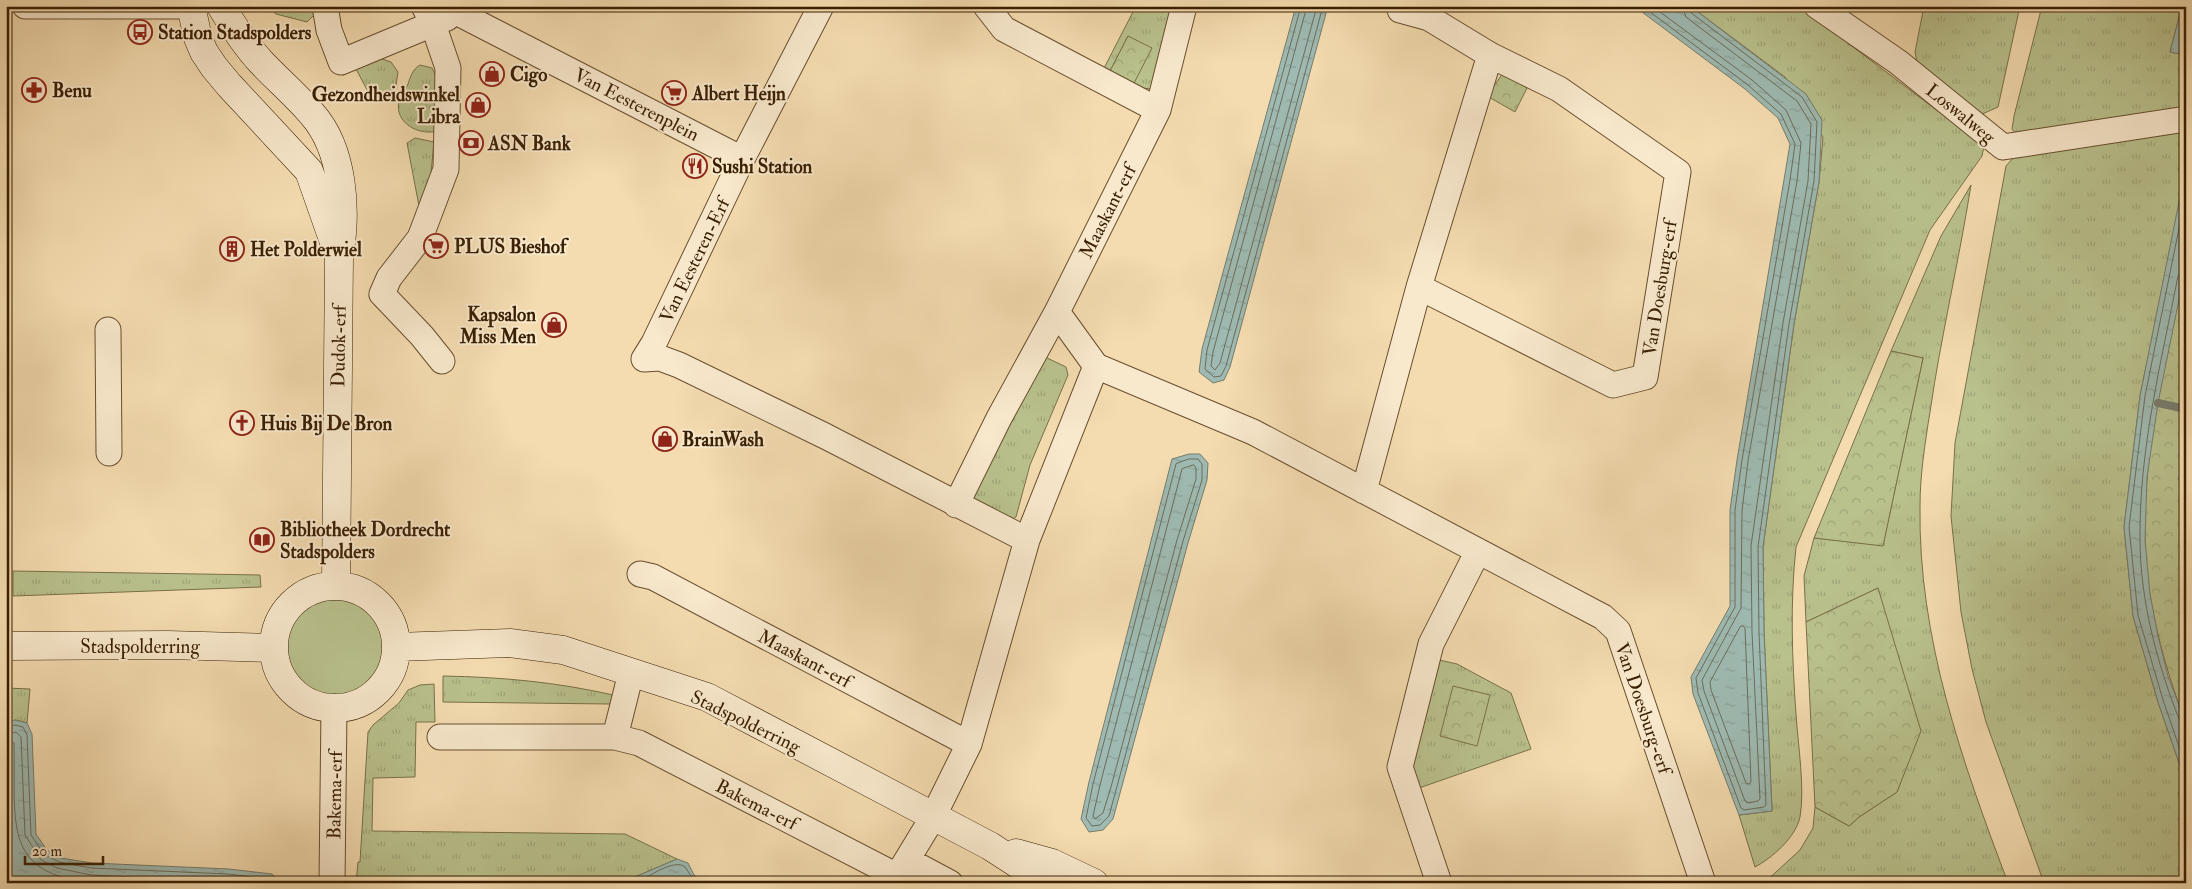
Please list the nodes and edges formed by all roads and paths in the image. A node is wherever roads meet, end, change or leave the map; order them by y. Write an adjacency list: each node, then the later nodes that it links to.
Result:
1 (25, 6): 2 (street)
2 (191, 6): 16 (street, Dudok-erf)
3 (221, 6): 16 (street, Dudok-erf)
4 (325, 6): 11 (street, Van Eesterenplein)
5 (821, 6): 15 (street)
6 (986, 6): 13 (street)
7 (1184, 6): 13 (street, Maaskant-erf)
8 (1818, 6): 14 (street, Loswalweg)
9 (465, 9): 11 (street, Van Eesterenplein); 15 (street, Van Eesterenplein)
10 (1400, 10): 12 (street, Van Doesburg-erf)
11 (428, 15): 20 (street)
12 (1490, 55): 17 (street); 17 (street, Van Doesburg-erf)
13 (1158, 110): 18 (street, Maaskant-erf)
14 (2186, 119)
15 (742, 159): 24 (street, Van Eesteren-Erf)
16 (339, 256): 28 (street, Dudok-erf)
17 (1419, 287): 23 (street)
18 (1057, 312): 21 (street); 24 (street, Maaskant-erf)
19 (108, 330): 22 (street)
20 (442, 361)
21 (1096, 366): 23 (street, Van Doesburg-erf); 25 (street)
22 (109, 453)
23 (1364, 491): 26 (street, Van Doesburg-erf)
24 (956, 504): 25 (street)
25 (1027, 540): 36 (street)
26 (1478, 551): 44 (street); 45 (street, Van Doesburg-erf)
27 (640, 574): 36 (street, Maaskant-erf)
28 (336, 586): 30 (street); 31 (street)
29 (6, 646): 31 (street, Stadspolderring)
30 (396, 647): 32 (street, Stadspolderring); 33 (street)
31 (274, 648): 33 (street)
32 (631, 673): 35 (street); 37 (street, Stadspolderring)
33 (334, 708): 40 (street, Bakema-erf)
34 (440, 737): 35 (street, Bakema-erf)
35 (615, 737): 39 (street, Bakema-erf)
36 (969, 744): 37 (street)
37 (933, 816): 38 (street, Stadspolderring); 39 (street)
38 (990, 846): 42 (street, Stadspolderring); 43 (street, Stadspolderring)
39 (899, 873): 41 (street, Bakema-erf)
40 (332, 883)
41 (950, 883)
42 (1047, 883)
43 (1094, 883)
44 (1439, 883)
45 (1703, 883)

